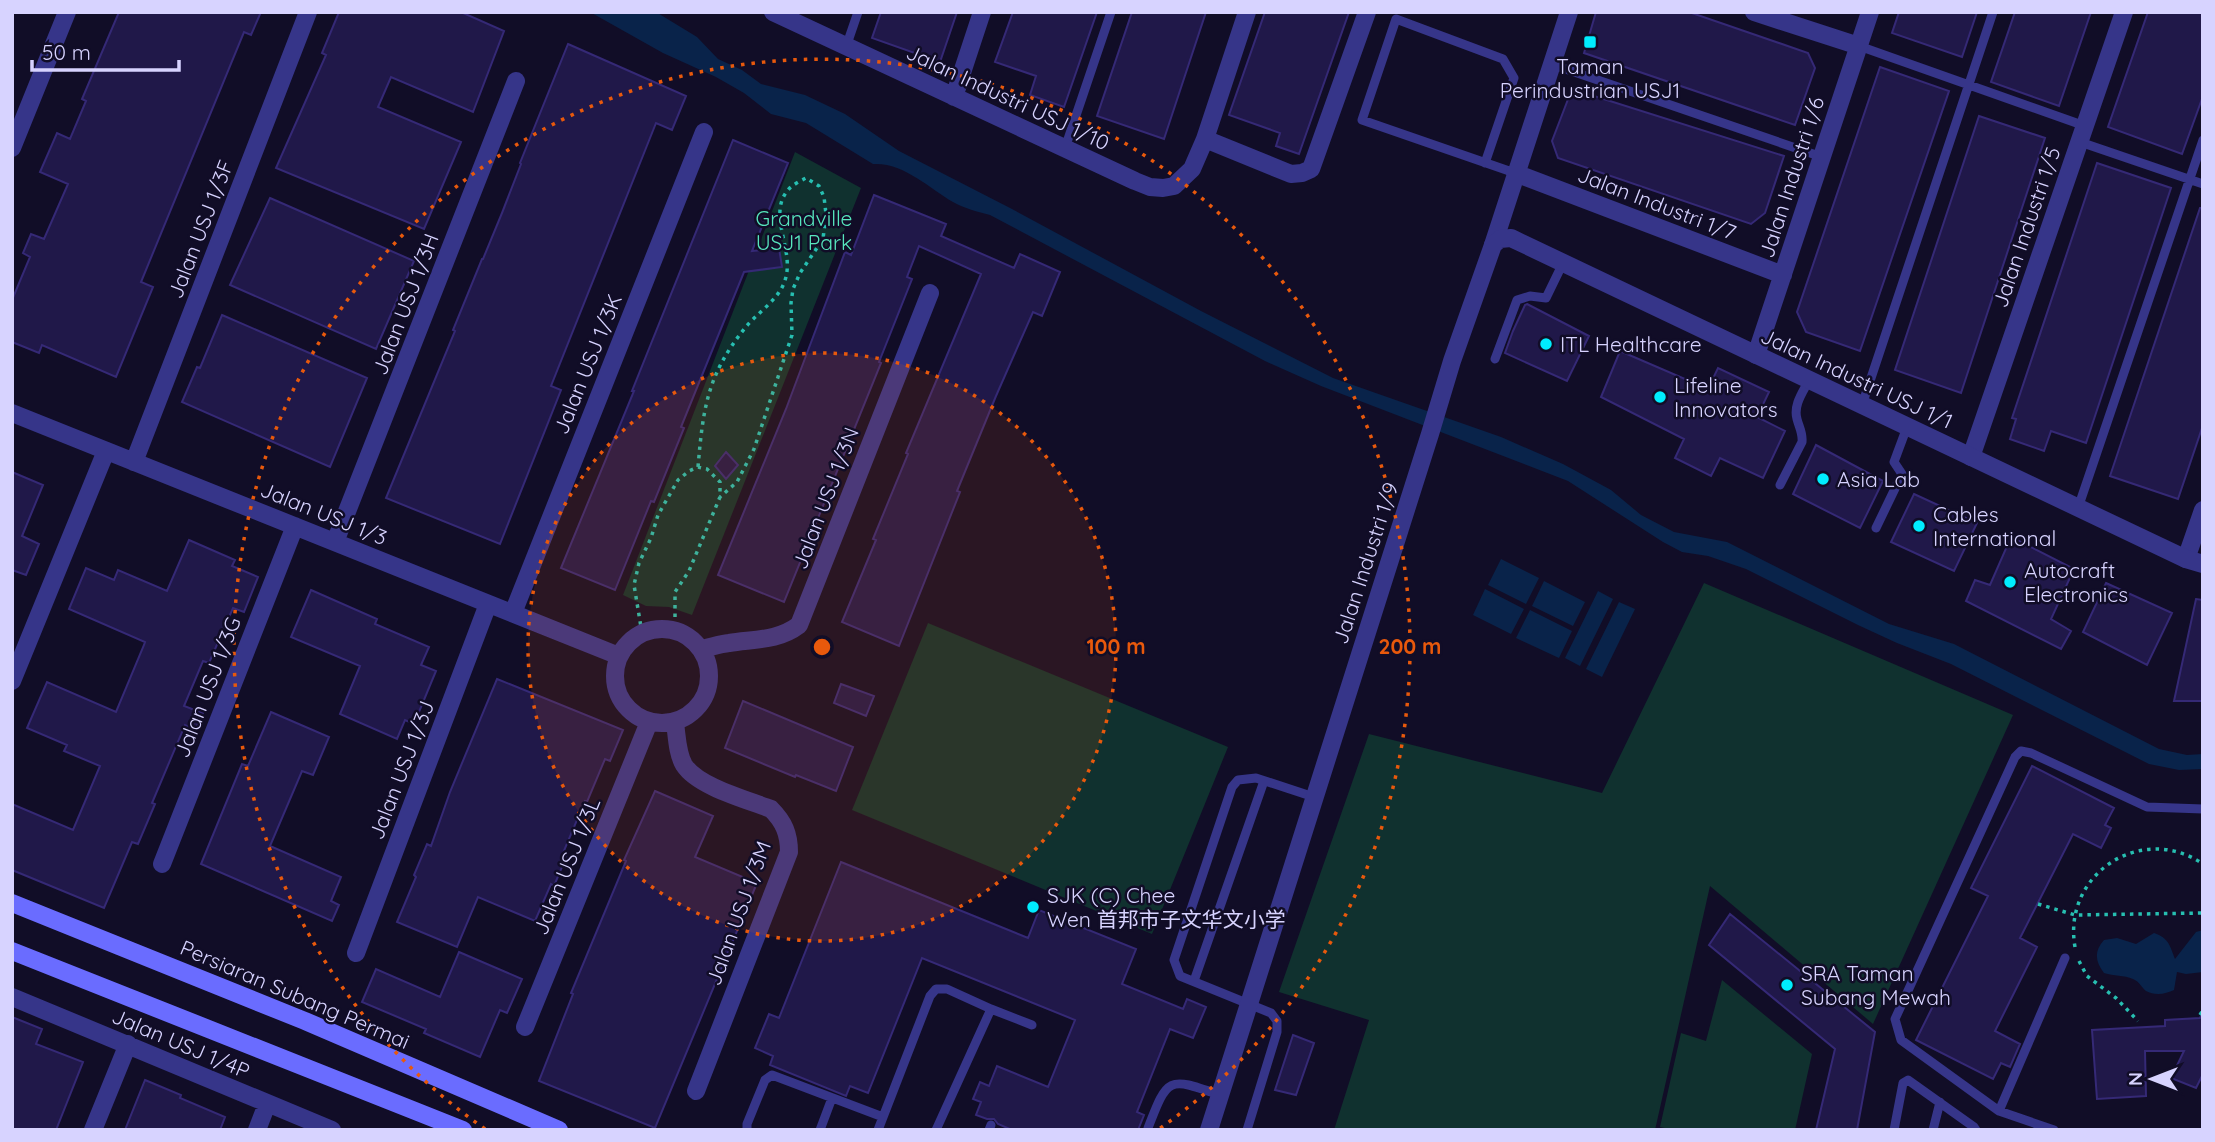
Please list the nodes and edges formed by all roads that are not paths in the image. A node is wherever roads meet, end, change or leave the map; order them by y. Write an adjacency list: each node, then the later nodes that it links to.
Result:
1 (67, 12): 24 (street)
2 (308, 12): 43 (street, Jalan USJ 1/3F)
3 (774, 12): 15 (street, Jalan Industri USJ 1/10)
4 (858, 12): 15 (lane)
5 (982, 12): 19 (street)
6 (1111, 12): 25 (lane)
7 (1247, 12): 22 (street)
8 (1367, 12): 22 (street)
9 (1569, 12): 16 (street, Jalan Industri 1/9)
10 (1754, 12): 14 (street)
11 (1870, 12): 14 (street, Jalan Industri 1/6)
12 (1993, 12): 18 (lane)
13 (2124, 12): 21 (street, Jalan Industri 1/5)
14 (1859, 46): 18 (lane); 26 (street, Jalan Industri 1/6)
15 (846, 47): 19 (street, Jalan Industri USJ 1/10)
16 (1551, 64): 26 (lane); 28 (street, Jalan Industri 1/9)
17 (516, 82): 49 (street, Jalan USJ 1/3H)
18 (1968, 84): 21 (lane); 38 (lane)
19 (954, 97): 25 (street, Jalan Industri USJ 1/10)
20 (704, 132): 52 (street, Jalan USJ 1/3K)
21 (2083, 134): 29 (lane); 42 (street, Jalan Industri 1/5)
22 (1205, 139): 25 (street, Jalan Industri USJ 1/10)
23 (2203, 140): 29 (lane)
24 (12, 148)
25 (1065, 148)
26 (1822, 157): 33 (street, Jalan Industri 1/6)
27 (1485, 163): 27 (lane); 28 (lane)
28 (1515, 173): 31 (street, Jalan Industri 1/9); 33 (street, Jalan Industri 1/7)
29 (2189, 179): 30 (lane); 45 (lane)
30 (2203, 184)
31 (1493, 245): 32 (street, Jalan Industri USJ 1/1); 59 (street, Jalan Industri 1/9)
32 (1563, 263): 35 (street, Jalan Industri USJ 1/1); 36 (lane)
33 (1783, 275): 35 (street, Jalan Industri 1/6)
34 (930, 293): 53 (street, Jalan USJ 1/3N)
35 (1756, 355): 37 (street, Jalan Industri USJ 1/1)
36 (1495, 359)
37 (1809, 380): 38 (street, Jalan Industri USJ 1/1); 44 (lane)
38 (1862, 405): 40 (street, Jalan Industri USJ 1/1)
39 (12, 413): 41 (street, Jalan USJ 1/3)
40 (1907, 427): 42 (street, Jalan Industri USJ 1/1); 48 (lane)
41 (106, 451): 43 (street, Jalan USJ 1/3); 55 (street)
42 (1971, 457): 45 (street, Jalan Industri USJ 1/1)
43 (134, 462): 47 (street, Jalan USJ 1/3)
44 (1780, 485)
45 (2078, 508): 50 (street, Jalan Industri USJ 1/1)
46 (2203, 510): 50 (street)
47 (295, 526): 49 (street, Jalan USJ 1/3); 61 (street, Jalan USJ 1/3G)
48 (1876, 528)
49 (335, 542): 51 (street, Jalan USJ 1/3)
50 (2194, 562)
51 (488, 604): 52 (street, Jalan USJ 1/3); 64 (street, Jalan USJ 1/3J)
52 (513, 613): 54 (street, Jalan USJ 1/3)
53 (701, 649): 54 (street); 57 (street)
54 (619, 656): 56 (street)
55 (12, 681)
56 (649, 722): 57 (street); 71 (street, Jalan USJ 1/3L)
57 (675, 723): 73 (street, Jalan USJ 1/3M)
58 (1264, 781): 59 (lane); 66 (lane); 66 (lane)
59 (1314, 797): 68 (street, Jalan Industri 1/9)
60 (2203, 809): 78 (lane)
61 (162, 864)
62 (12, 903): 85 (main road, Persiaran Subang Permai)
63 (12, 951): 84 (main road)
64 (356, 953)
65 (2064, 958): 78 (lane)
66 (1194, 981): 68 (lane)
67 (12, 997): 72 (street, Jalan USJ 1/4P)
68 (1249, 1004): 74 (street, Jalan Industri 1/9); 91 (lane)
69 (992, 1009): 70 (lane); 79 (lane); 89 (lane)
70 (1032, 1025)
71 (525, 1027)
72 (128, 1044): 77 (street, Jalan USJ 1/4P); 81 (street)
73 (696, 1091)
74 (1220, 1095): 80 (lane); 90 (street, Jalan Industri 1/9)
75 (832, 1098): 79 (lane); 86 (lane); 87 (lane)
76 (1940, 1102): 92 (lane); 93 (lane); 94 (lane)
77 (267, 1104): 82 (street); 83 (street, Jalan USJ 1/4P)
78 (1999, 1111): 95 (lane)
79 (883, 1117): 88 (lane)
80 (1148, 1128)
81 (93, 1130)
82 (257, 1130)
83 (332, 1130)
84 (463, 1130)
85 (559, 1130)
86 (747, 1130)
87 (820, 1130)
88 (877, 1130)
89 (936, 1130)
90 (1209, 1130)
91 (1247, 1130)
92 (1894, 1130)
93 (1933, 1130)
94 (1976, 1130)
95 (2054, 1130)

